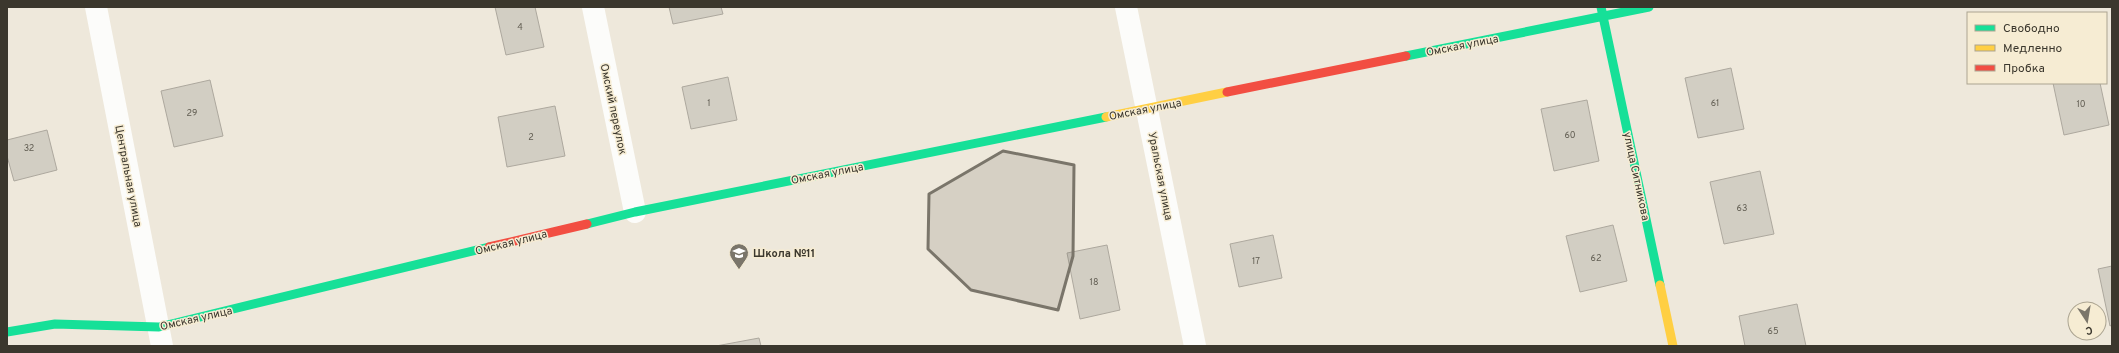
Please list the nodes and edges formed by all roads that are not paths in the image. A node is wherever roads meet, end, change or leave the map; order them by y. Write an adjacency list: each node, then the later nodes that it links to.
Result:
1 (96, 7): 9 (street, Центральная улица)
2 (593, 7): 7 (street, Омский переулок)
3 (1126, 7): 6 (street, Уральская улица)
4 (1649, 7): 5 (street, Омская улица)
5 (1602, 12): 6 (street, Омская улица); 11 (street, улица Ситникова)
6 (1148, 109): 7 (street, Омская улица); 10 (street, Уральская улица)
7 (635, 212): 9 (street, Омская улица)
8 (7, 332): 9 (street, Омская улица)
9 (160, 337)
10 (1195, 346)
11 (1673, 346)

